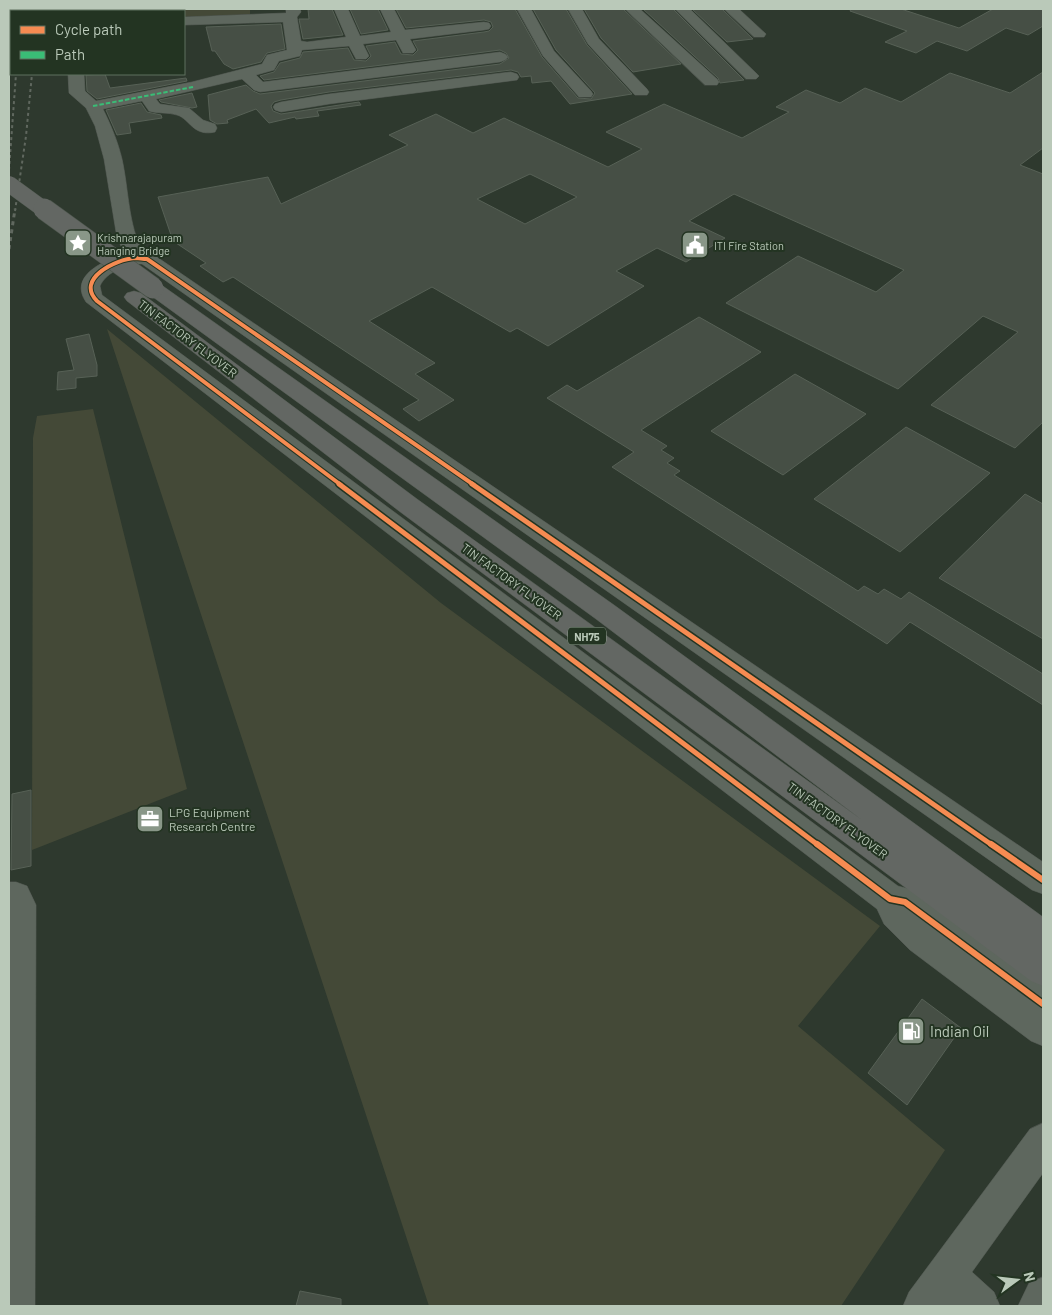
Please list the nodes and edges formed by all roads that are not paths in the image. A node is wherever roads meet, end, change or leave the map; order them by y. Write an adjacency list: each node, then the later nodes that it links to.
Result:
1 (341, 9): 16 (street)
2 (387, 9): 14 (street)
3 (475, 9): 12 (street)
4 (524, 9): 32 (street)
5 (575, 9): 31 (street)
6 (632, 9): 28 (street)
7 (682, 9): 26 (street)
8 (731, 9): 15 (street)
9 (292, 13): 11 (street); 17 (street)
10 (436, 16): 13 (street)
11 (185, 21)
12 (484, 26): 13 (street); 21 (street)
13 (445, 30): 14 (street); 18 (street)
14 (401, 34): 16 (street); 20 (street)
15 (758, 34)
16 (355, 40): 19 (street); 22 (street)
17 (294, 44): 19 (street); 24 (street)
18 (454, 44)
19 (312, 45): 27 (street)
20 (411, 56)
21 (500, 57): 27 (street); 35 (street)
22 (363, 60)
23 (185, 72): 29 (street)
24 (244, 73): 29 (street); 30 (street)
25 (76, 75): 34 (street)
26 (751, 76)
27 (324, 79): 30 (street); 35 (street)
28 (711, 82)
29 (193, 87): 33 (street)
30 (260, 87): 35 (street)
31 (641, 92)
32 (585, 94)
33 (147, 97): 34 (street); 36 (street)
34 (93, 106): 39 (street)
35 (332, 106)
36 (209, 128)
37 (9, 184): 40 (highway, TIN FACTORY FLYOVER / NH75, bridge)
38 (9, 204): 40 (highway, TIN FACTORY FLYOVER / NH75)
39 (136, 258): 41 (street); 43 (street)
40 (143, 293): 45 (highway, TIN FACTORY FLYOVER / NH75); 46 (highway, TIN FACTORY FLYOVER / NH75)
41 (1043, 880)
42 (9, 897): 53 (street)
43 (890, 899): 47 (street); 49 (street)
44 (9, 906): 48 (street)
45 (1043, 936)
46 (1043, 970)
47 (1043, 1004)
48 (9, 1025)
49 (1043, 1029)
50 (1043, 1142): 51 (street)
51 (934, 1291): 54 (street)
52 (1043, 1297): 55 (street)
53 (15, 1306)
54 (980, 1306)
55 (1038, 1306)

